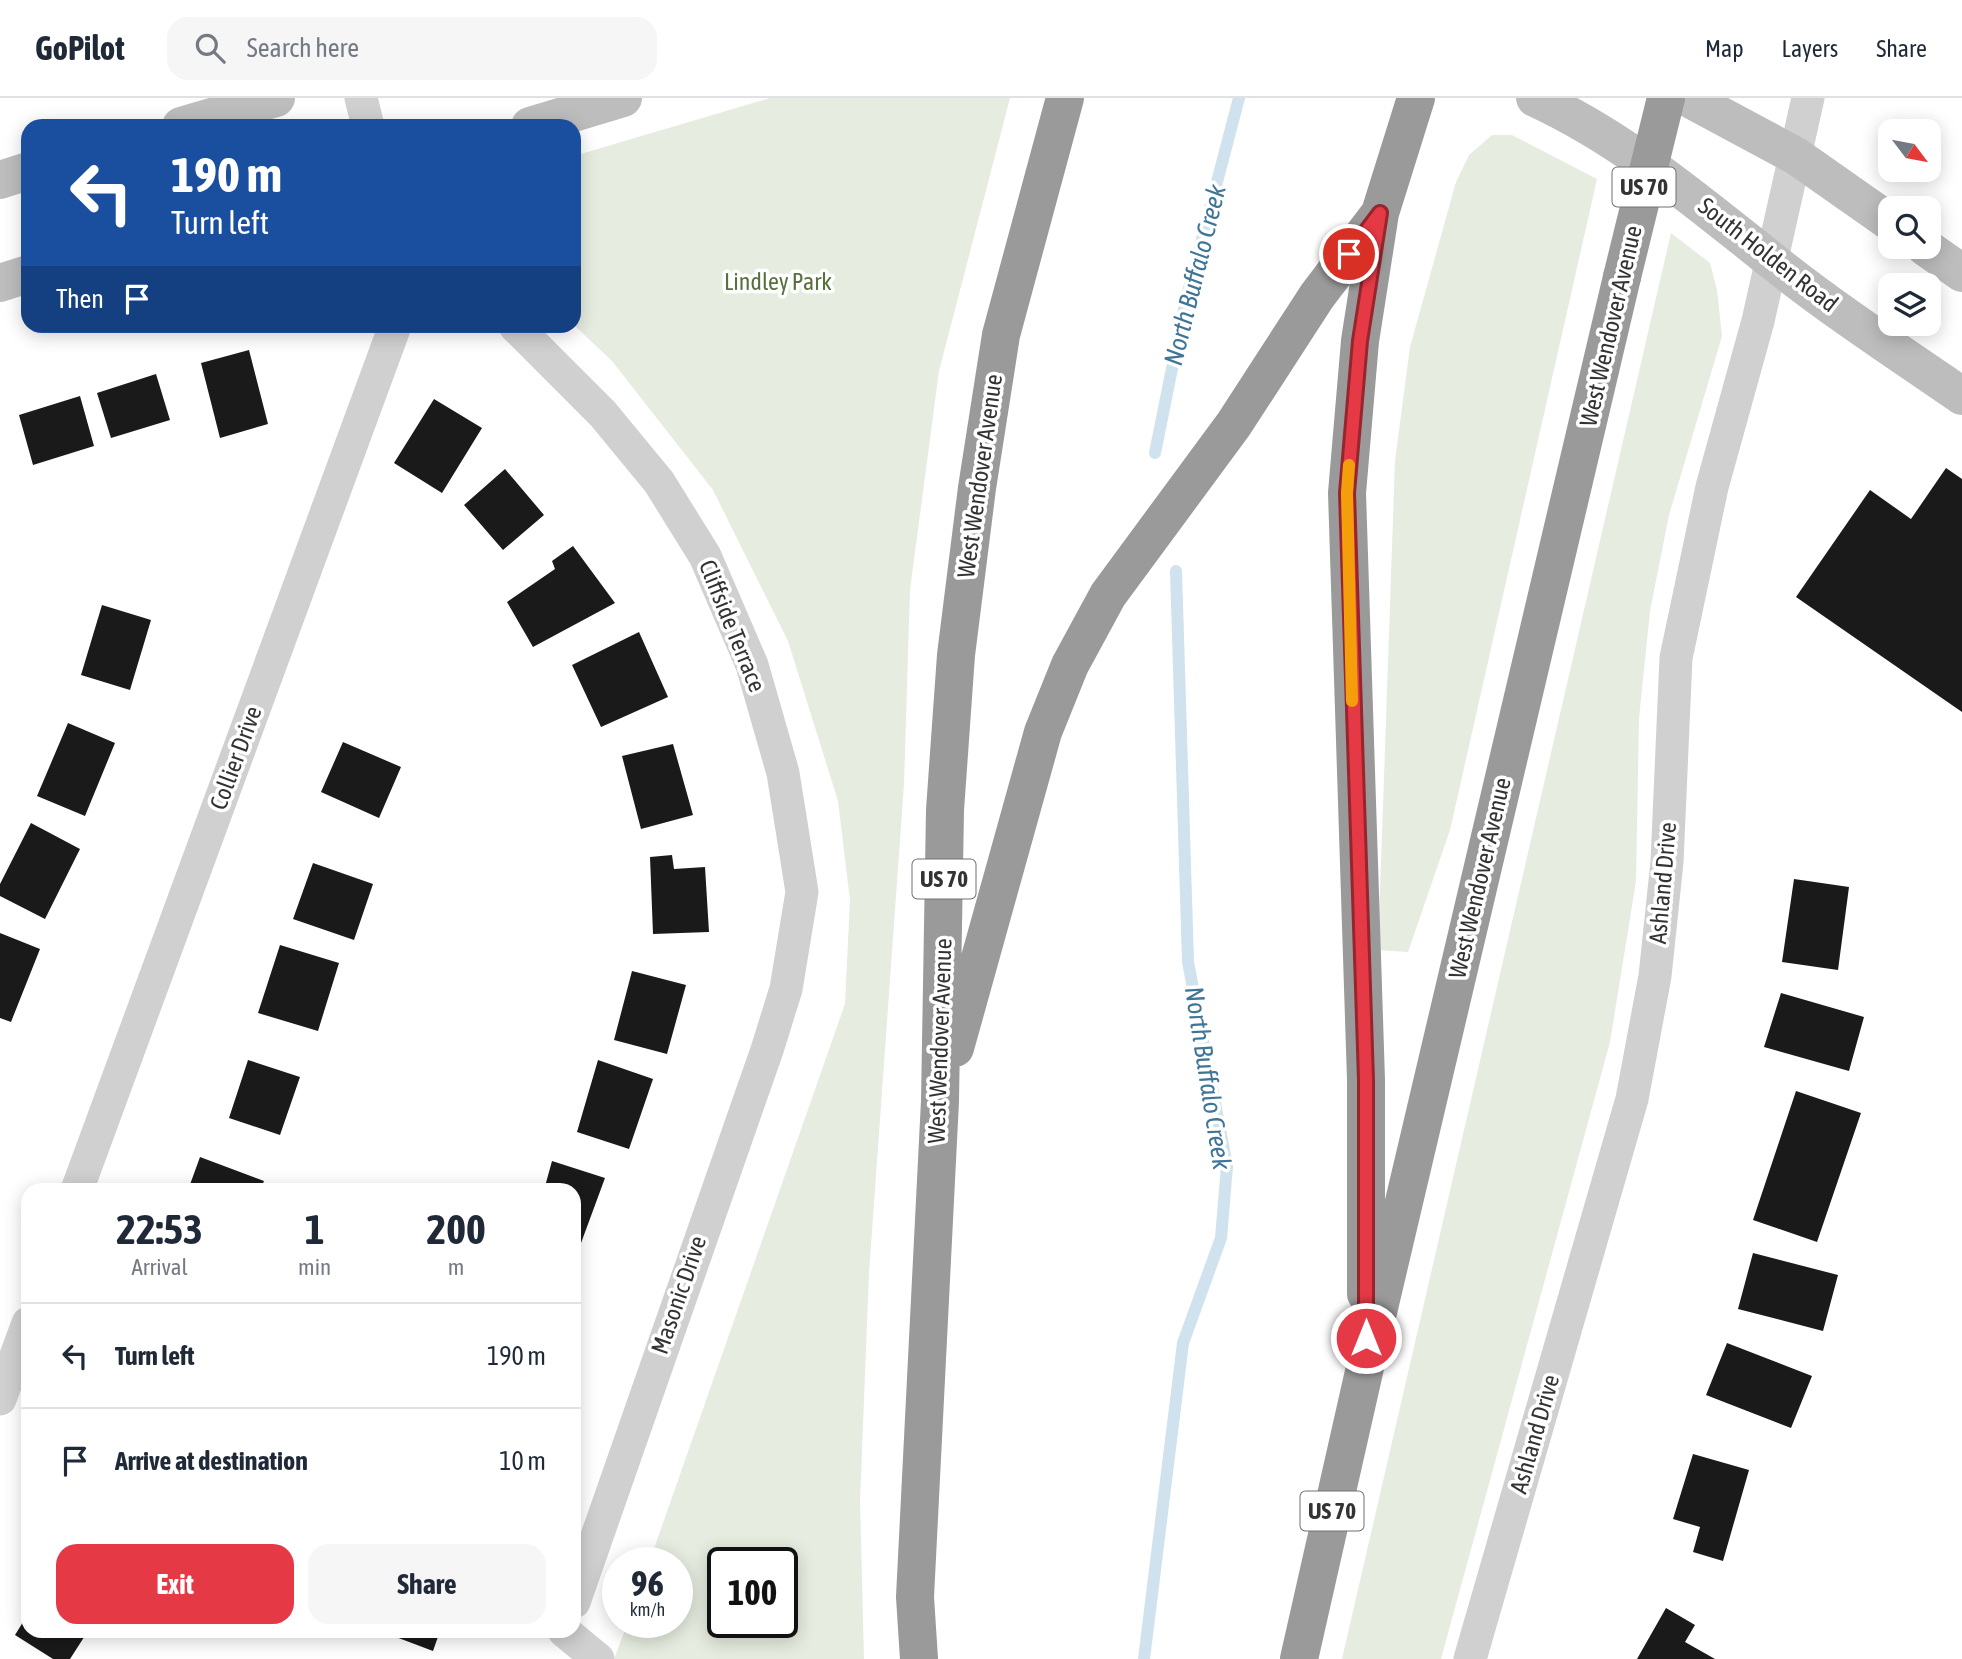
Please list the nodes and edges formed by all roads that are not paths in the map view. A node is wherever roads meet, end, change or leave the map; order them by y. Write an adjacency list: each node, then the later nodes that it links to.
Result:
1 (276, 98): 10 (main road)
2 (361, 98): 11 (street)
3 (623, 98): 12 (main road)
4 (1416, 98): 16 (highway)
5 (1535, 98): 19 (main road, South Holden Road)
6 (1666, 98): 30 (highway, West Wendover Avenue / US 70, bridge)
7 (1688, 98): 13 (main road)
8 (1808, 98): 13 (street, Ashland Drive)
9 (1063, 104): 27 (highway, West Wendover Avenue / US 70)
10 (205, 119)
11 (366, 119)
12 (553, 119)
13 (1796, 156): 17 (main road); 19 (street, Ashland Drive)
14 (21, 173): 15 (main road)
15 (0, 180)
16 (1380, 213): 27 (highway); 30 (highway)
17 (1878, 214)
18 (1941, 258): 20 (main road)
19 (1772, 261): 25 (main road, South Holden Road); 39 (street, Ashland Drive)
20 (1962, 272)
21 (21, 276): 22 (main road)
22 (0, 283)
23 (392, 333): 28 (street, Collier Drive)
24 (522, 333): 26 (street, Cliffside Terrace)
25 (1962, 396)
26 (786, 989): 32 (street, Masonic Drive)
27 (940, 1101): 37 (highway, West Wendover Avenue / US 70)
28 (80, 1183)
29 (21, 1342): 31 (street)
30 (1366, 1363): 38 (highway, West Wendover Avenue / US 70)
31 (0, 1399)
32 (581, 1582)
33 (562, 1638): 35 (street)
34 (572, 1638): 36 (street)
35 (554, 1659)
36 (598, 1659)
37 (919, 1659)
38 (1299, 1659)
39 (1470, 1659)

